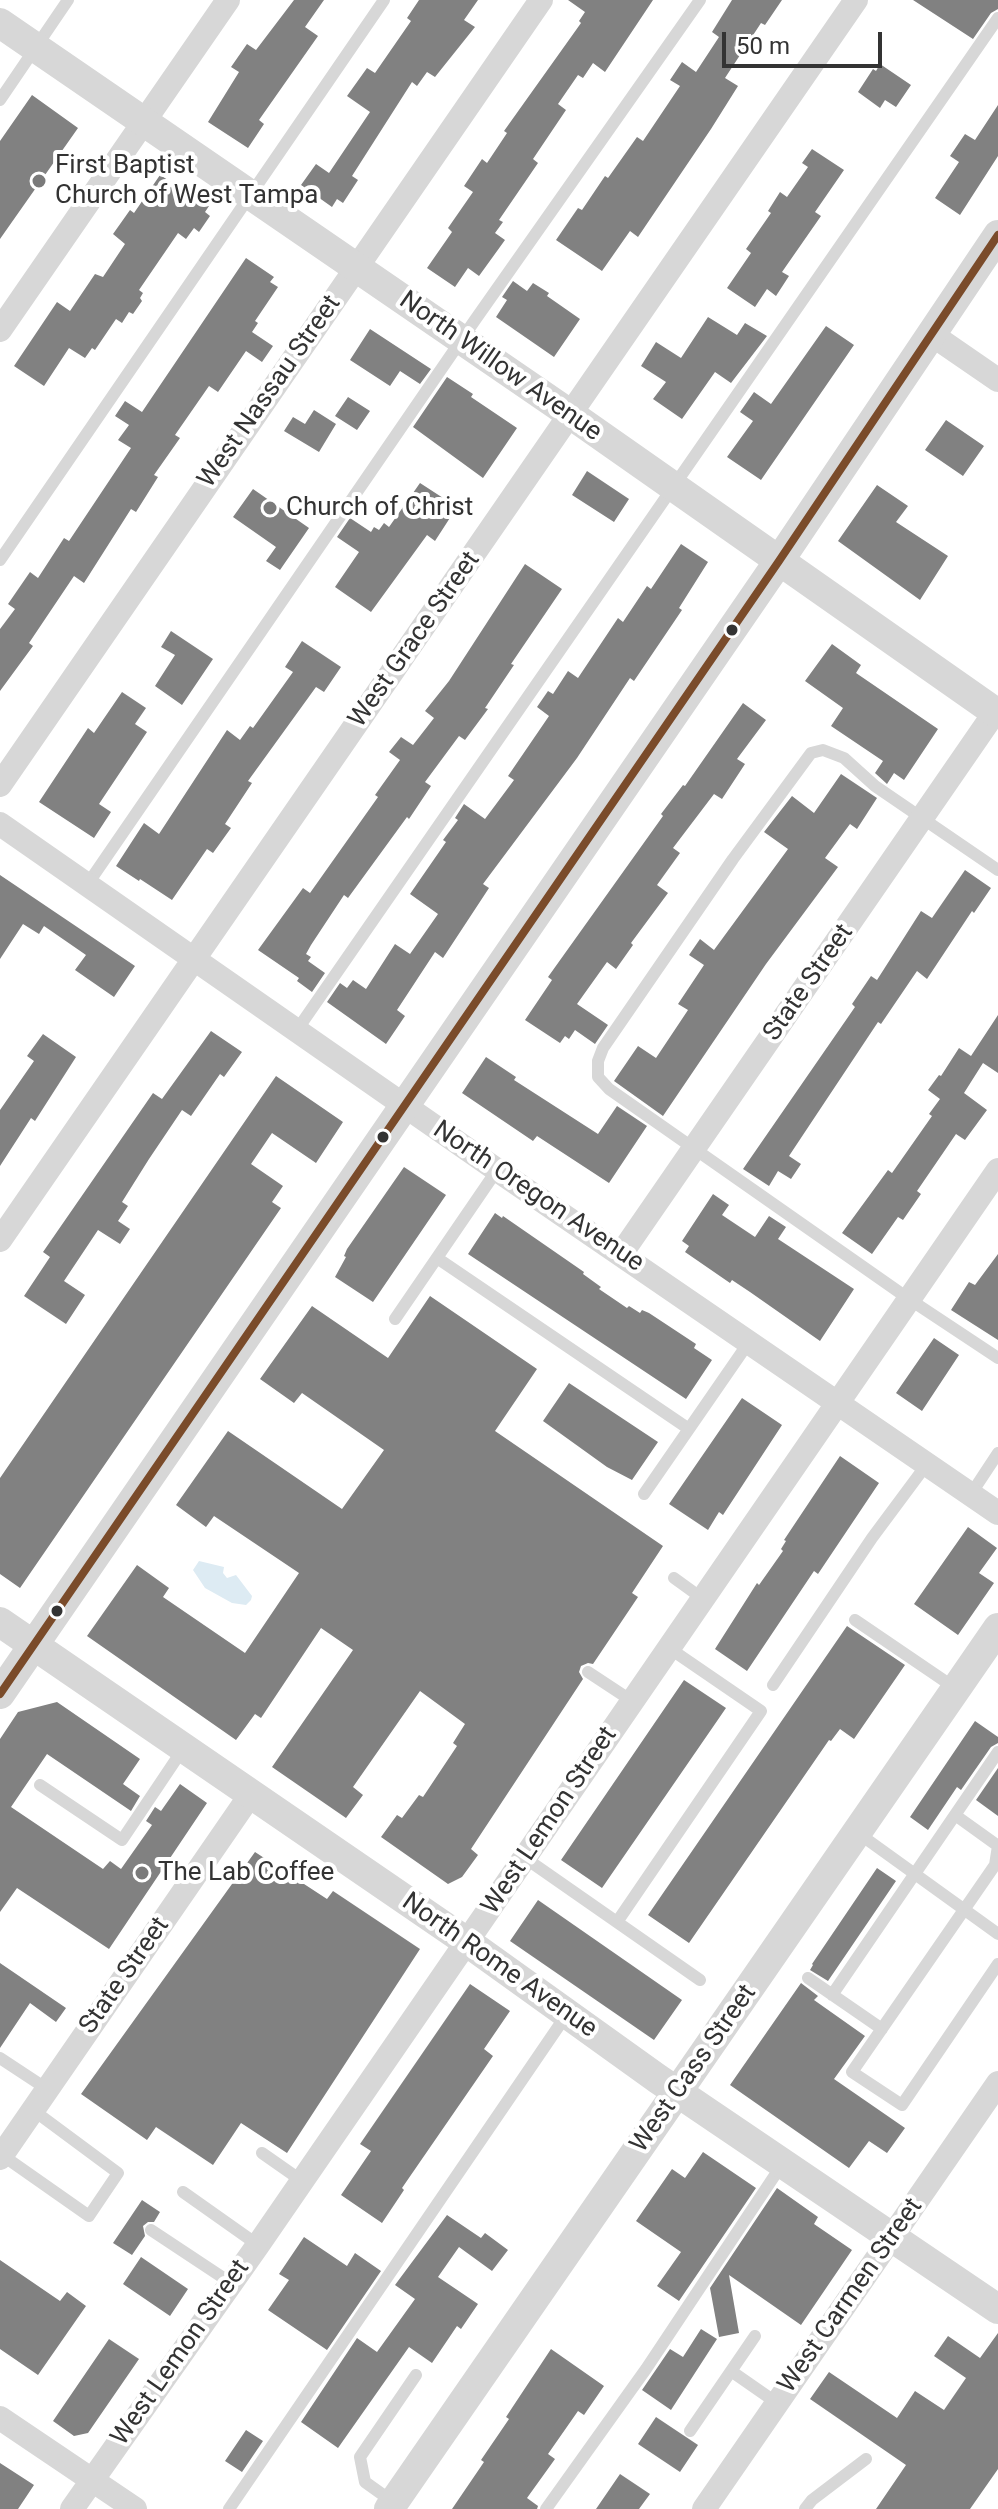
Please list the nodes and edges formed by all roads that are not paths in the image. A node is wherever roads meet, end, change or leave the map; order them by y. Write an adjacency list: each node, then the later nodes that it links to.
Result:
1 (68, 0): 9 (lane)
2 (228, 0): 11 (street)
3 (384, 0): 12 (lane)
4 (541, 0): 14 (street, West Nassau Street)
5 (700, 0): 17 (lane)
6 (856, 0): 19 (street, West Grace Street)
7 (998, 18): 20 (lane)
8 (0, 23): 9 (street, North Willow Avenue)
9 (36, 47): 10 (lane); 11 (street, North Willow Avenue)
10 (0, 100)
11 (143, 123): 12 (street, North Willow Avenue); 15 (street)
12 (250, 195): 14 (street, North Willow Avenue); 21 (lane)
13 (998, 235): 16 (street)
14 (356, 268): 17 (street, North Willow Avenue); 24 (street, West Nassau Street)
15 (0, 330)
16 (931, 334): 18 (street); 22 (street)
17 (461, 342): 19 (street, North Willow Avenue); 28 (lane)
18 (998, 380)
19 (570, 414): 20 (street, North Willow Avenue); 29 (street, West Grace Street)
20 (673, 488): 22 (street, North Willow Avenue); 30 (lane)
21 (0, 560)
22 (779, 561): 23 (street, North Willow Avenue); 31 (street)
23 (996, 713): 25 (street, State Street)
24 (0, 785)
25 (923, 819): 27 (lane); 32 (street, State Street); 32 (lane)
26 (0, 824): 28 (street, North Oregon Avenue)
27 (998, 870)
28 (87, 885): 29 (street, North Oregon Avenue)
29 (195, 960): 30 (street, North Oregon Avenue); 35 (street, West Grace Street)
30 (297, 1030): 31 (street, North Oregon Avenue)
31 (405, 1105): 33 (street, North Oregon Avenue); 54 (street)
32 (694, 1150): 36 (street, State Street); 38 (lane)
33 (497, 1170): 36 (street, North Oregon Avenue); 37 (lane)
34 (998, 1170): 38 (street, West Lemon Street)
35 (0, 1240)
36 (621, 1254): 40 (street, North Oregon Avenue)
37 (437, 1258): 39 (lane); 43 (lane)
38 (909, 1299): 41 (lane); 42 (street, West Lemon Street)
39 (395, 1319)
40 (749, 1342): 42 (street, North Oregon Avenue); 43 (lane)
41 (998, 1358)
42 (836, 1402): 45 (street, North Oregon Avenue); 50 (street, West Lemon Street)
43 (689, 1429): 46 (lane)
44 (998, 1453): 47 (lane)
45 (927, 1464): 47 (street, North Oregon Avenue); 57 (lane)
46 (644, 1494)
47 (971, 1494): 48 (street, North Oregon Avenue)
48 (998, 1513)
49 (674, 1578): 50 (lane)
50 (703, 1599): 55 (street, West Lemon Street)
51 (855, 1620): 58 (lane)
52 (0, 1622): 54 (street, North Rome Avenue)
53 (998, 1628): 58 (street, West Cass Street)
54 (34, 1645): 59 (street); 61 (street, North Rome Avenue)
55 (669, 1648): 60 (street, West Lemon Street); 70 (lane)
56 (588, 1672): 60 (lane)
57 (773, 1685)
58 (956, 1689): 66 (street, West Cass Street)
59 (0, 1694)
60 (632, 1701): 67 (street, West Lemon Street)
61 (184, 1748): 63 (lane); 64 (street, North Rome Avenue)
62 (998, 1752): 65 (lane)
63 (40, 1785)
64 (251, 1794): 72 (street, North Rome Avenue); 81 (street, State Street)
65 (955, 1815): 68 (lane); 69 (lane)
66 (857, 1832): 68 (lane); 82 (street, West Cass Street)
67 (525, 1858): 70 (lane); 72 (street, West Lemon Street)
68 (915, 1874): 69 (lane); 76 (lane)
69 (964, 1910): 71 (lane); 78 (lane)
70 (617, 1922): 75 (lane)
71 (998, 1934)
72 (467, 1942): 77 (street, North Rome Avenue); 87 (street, West Lemon Street)
73 (998, 1964): 78 (lane)
74 (808, 1978): 76 (lane)
75 (700, 1980)
76 (832, 1995): 78 (lane)
77 (567, 2014): 82 (street, North Rome Avenue); 105 (lane)
78 (882, 2029)
79 (0, 2058): 81 (lane)
80 (998, 2083): 90 (street, West Carmen Street)
81 (47, 2089): 83 (street, State Street)
82 (677, 2092): 86 (street, North Rome Avenue); 102 (street, West Cass Street)
83 (33, 2110): 85 (street, State Street); 85 (lane)
84 (262, 2153): 87 (lane)
85 (1, 2156)
86 (783, 2163): 90 (street, North Rome Avenue); 106 (lane)
87 (302, 2181): 91 (street, West Lemon Street)
88 (183, 2192): 91 (lane)
89 (151, 2230): 92 (lane)
90 (891, 2237): 93 (street, North Rome Avenue); 97 (street, West Carmen Street)
91 (258, 2245): 92 (street, West Lemon Street)
92 (231, 2283): 101 (street, West Lemon Street)
93 (998, 2309)
94 (755, 2336): 95 (lane)
95 (731, 2371): 97 (lane); 99 (lane)
96 (416, 2375): 102 (lane)
97 (777, 2403): 107 (street, West Carmen Street)
98 (0, 2418): 101 (street)
99 (690, 2431)
100 (866, 2459): 108 (lane)
101 (92, 2480): 103 (street, West Lemon Street); 104 (street)
102 (391, 2506)
103 (72, 2509)
104 (135, 2509)
105 (229, 2509)
106 (546, 2509)
107 (704, 2509)
108 (805, 2509)

